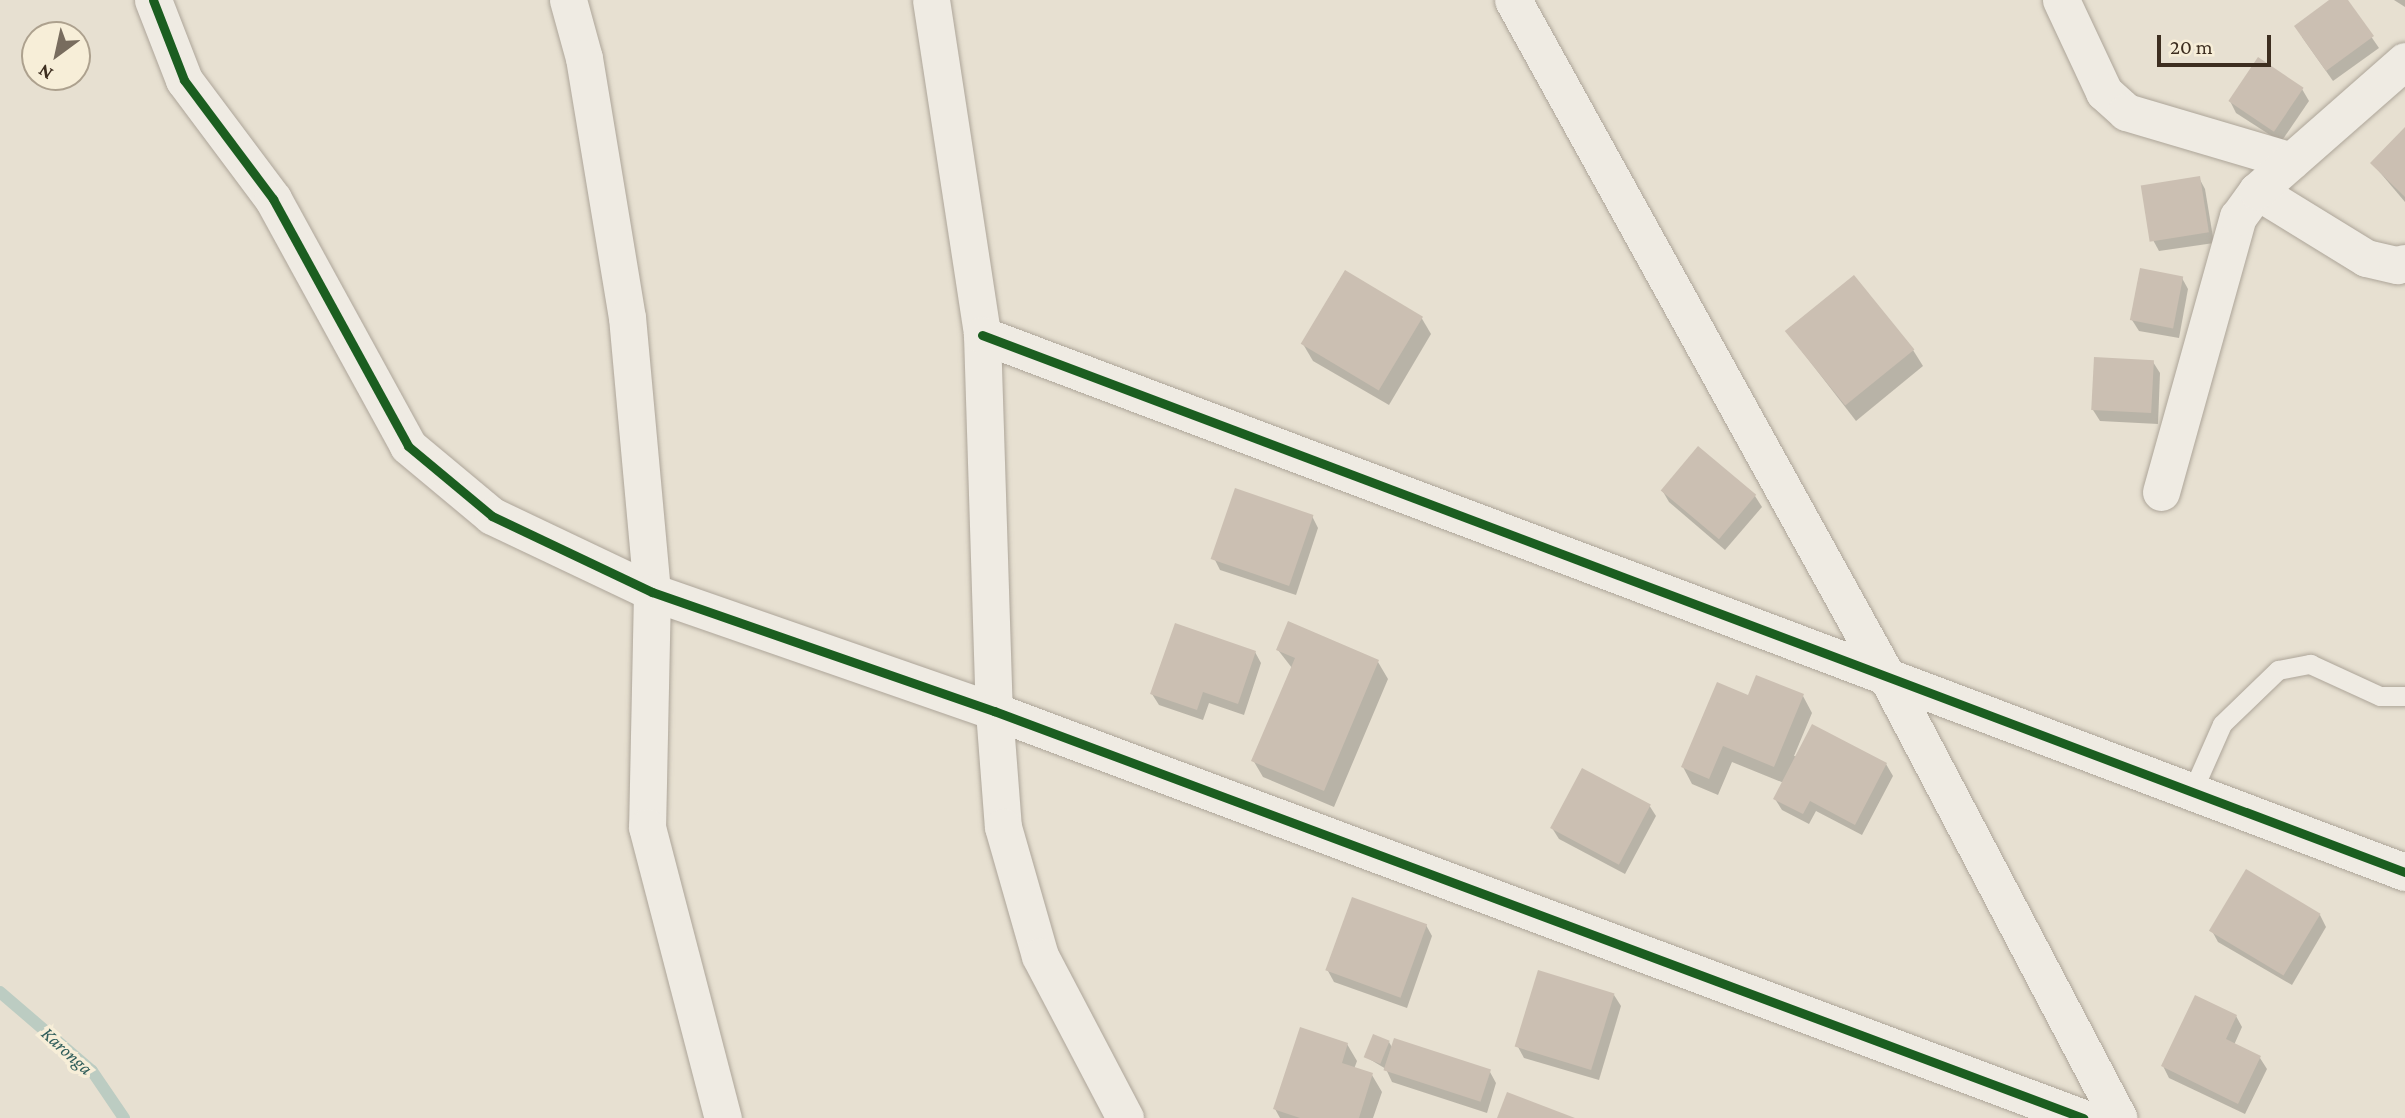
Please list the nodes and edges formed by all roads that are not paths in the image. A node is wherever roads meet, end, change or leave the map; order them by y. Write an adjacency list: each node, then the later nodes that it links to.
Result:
1 (153, 0): 12 (street)
2 (568, 0): 12 (street)
3 (930, 0): 10 (street)
4 (1513, 0): 13 (street)
5 (2061, 0): 7 (street)
6 (2405, 61): 7 (street)
7 (2291, 161): 8 (street)
8 (2257, 191): 9 (street); 11 (street)
9 (2405, 263)
10 (982, 335): 13 (street); 15 (street)
11 (2161, 492)
12 (652, 592): 15 (street); 18 (street)
13 (1887, 677): 16 (street); 21 (street)
14 (2405, 696): 16 (lane)
15 (994, 711): 19 (street); 20 (street)
16 (2192, 792): 17 (street)
17 (2405, 872)
18 (723, 1118)
19 (1125, 1118)
20 (2083, 1118)
21 (2119, 1118)

